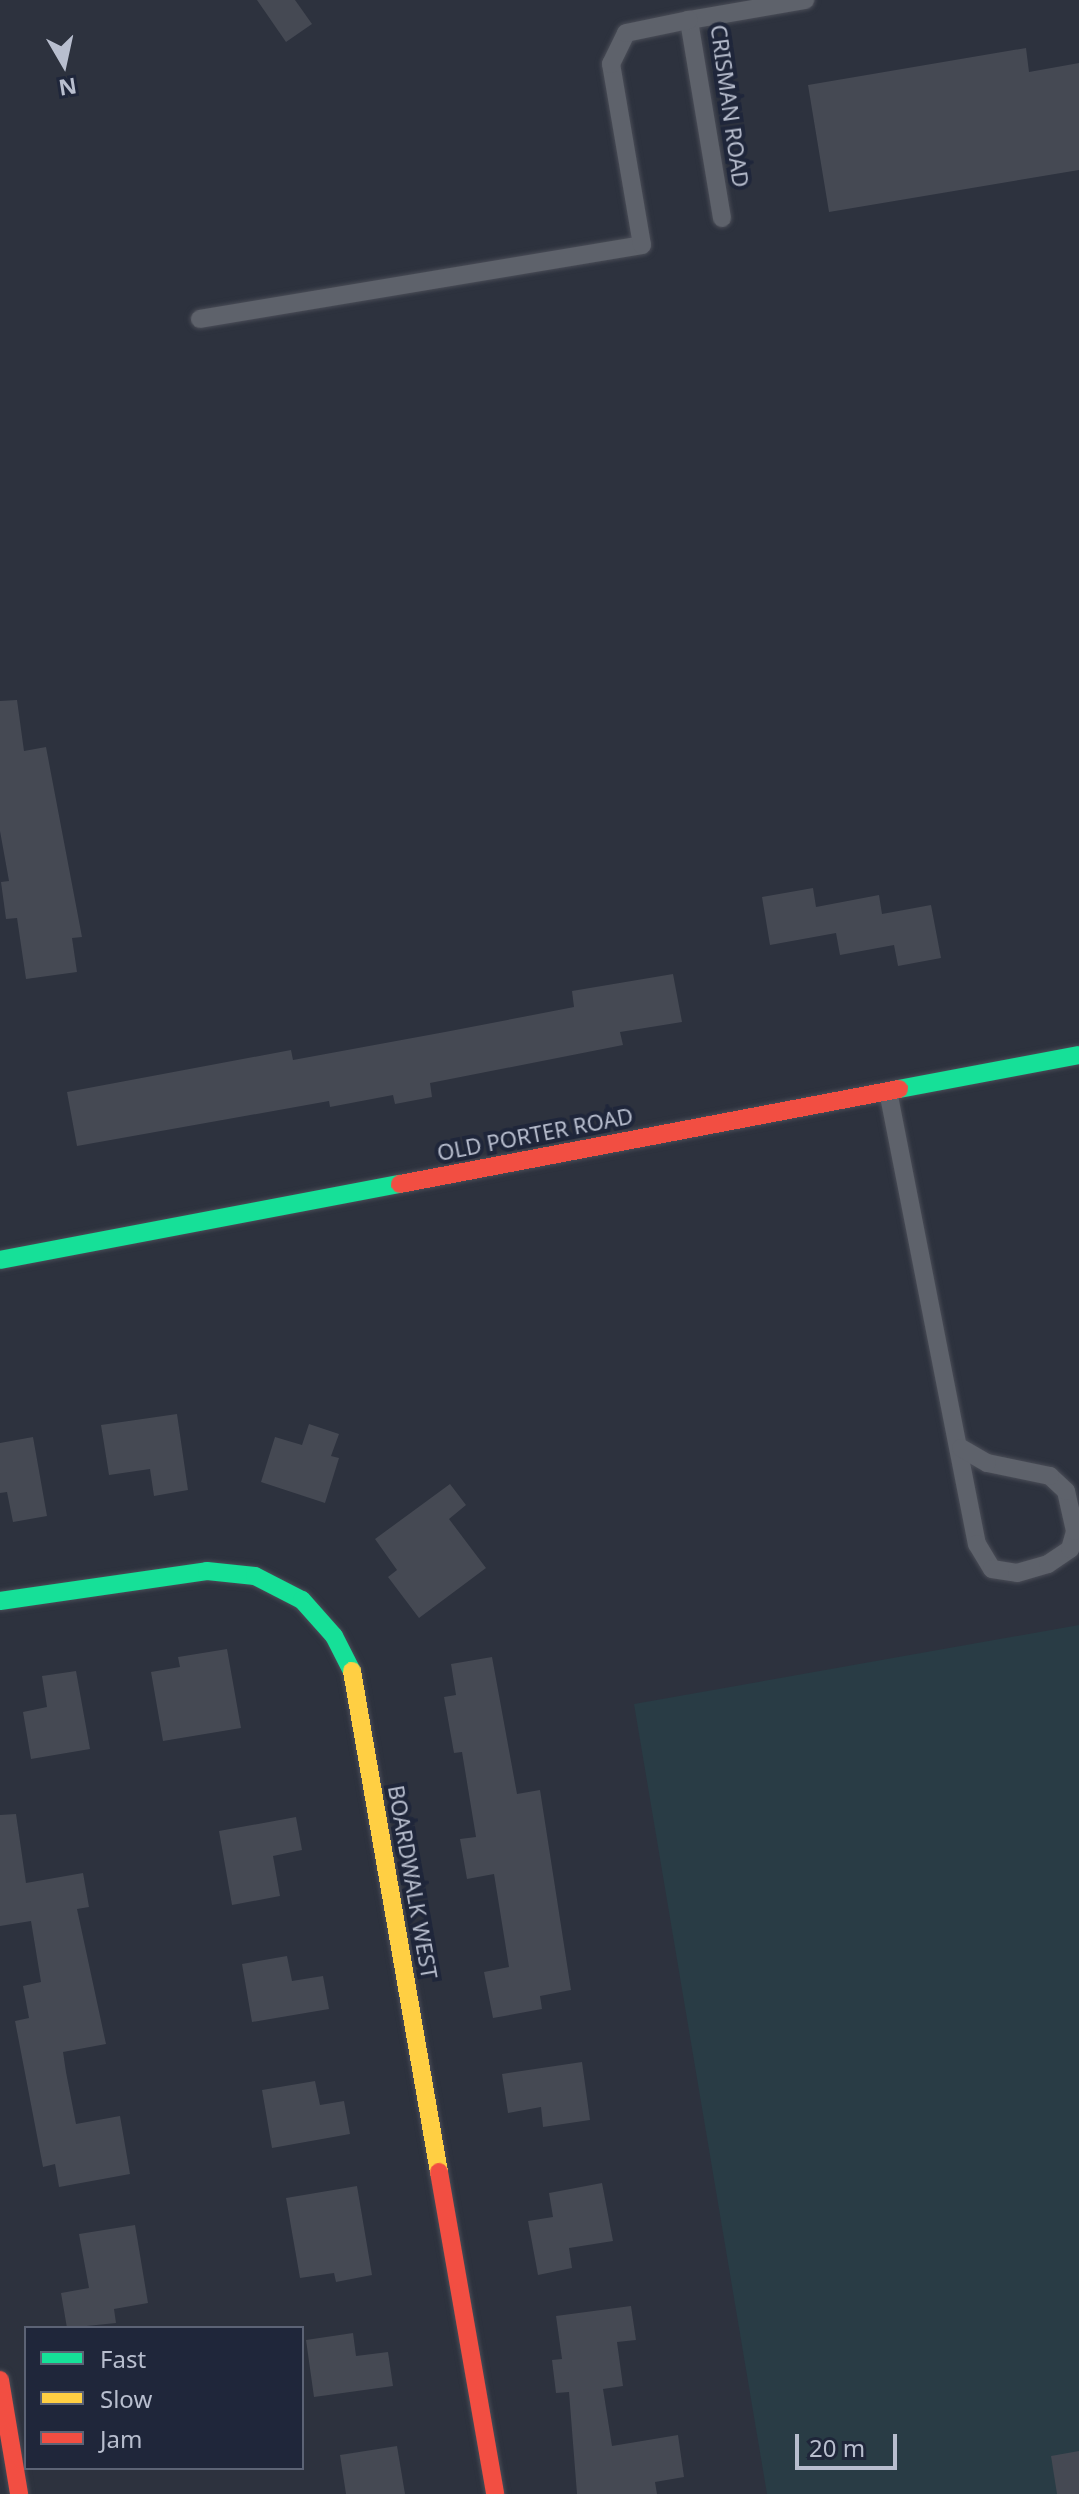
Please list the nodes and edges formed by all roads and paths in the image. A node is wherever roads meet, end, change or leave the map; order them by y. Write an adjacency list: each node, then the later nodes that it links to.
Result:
1 (805, 0): 2 (lane, CRISMAN ROAD)
2 (689, 20): 3 (lane, CRISMAN ROAD); 4 (lane)
3 (722, 218)
4 (200, 319)
5 (1079, 1055): 6 (street, OLD PORTER ROAD)
6 (888, 1091): 7 (street, OLD PORTER ROAD); 8 (lane)
7 (0, 1260)
8 (961, 1448): 8 (lane)
9 (0, 1601): 12 (street, BOARDWALK WEST)
10 (0, 2380): 11 (street)
11 (19, 2494)
12 (495, 2494)

